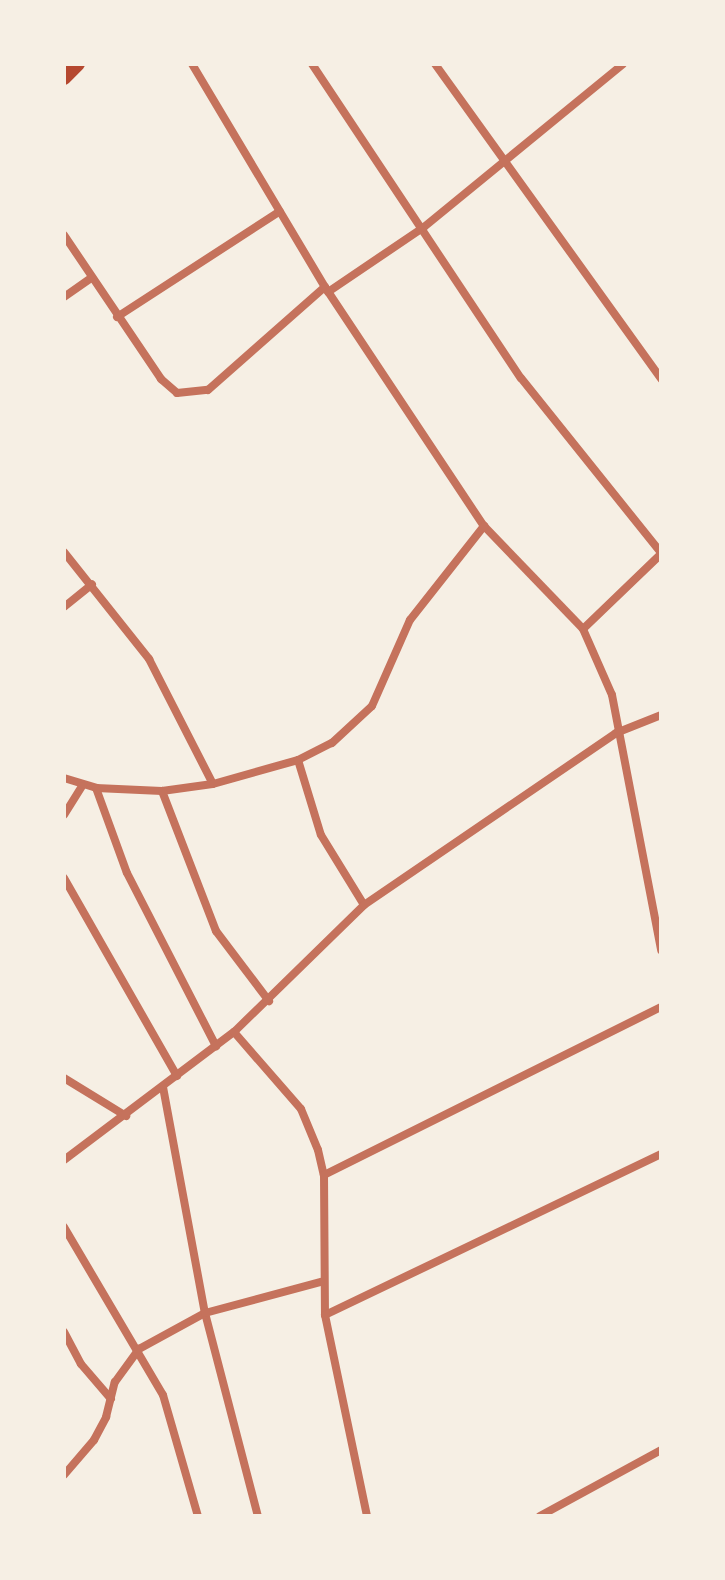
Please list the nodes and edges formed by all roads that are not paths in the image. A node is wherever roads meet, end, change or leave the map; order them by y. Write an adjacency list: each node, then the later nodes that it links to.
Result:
1 (78, 64): 6 (main road)
2 (192, 64): 8 (street)
3 (312, 64): 9 (street)
4 (435, 64): 7 (street)
5 (623, 64): 7 (street)
6 (64, 78)
7 (504, 162): 9 (street); 15 (street)
8 (280, 211): 12 (street); 14 (street)
9 (424, 227): 12 (street); 18 (street)
10 (64, 235): 11 (street)
11 (90, 279): 13 (street); 14 (street)
12 (326, 290): 14 (street); 16 (street)
13 (64, 297)
14 (117, 317)
15 (661, 379)
16 (484, 526): 21 (street); 24 (street)
17 (64, 552): 19 (street)
18 (661, 554): 21 (street)
19 (92, 584): 20 (street); 26 (street)
20 (64, 607)
21 (583, 629): 23 (street)
22 (661, 715): 23 (street)
23 (616, 733): 32 (street); 33 (street)
24 (298, 760): 26 (street); 32 (street)
25 (64, 778): 27 (street)
26 (213, 784): 29 (street)
27 (82, 786): 28 (street); 30 (street)
28 (96, 788): 29 (street); 37 (street)
29 (162, 791): 34 (street)
30 (64, 815)
31 (64, 878): 38 (street)
32 (364, 905): 34 (street)
33 (661, 950)
34 (269, 1001): 36 (street)
35 (661, 1007): 44 (street)
36 (234, 1032): 37 (street); 44 (street)
37 (216, 1046): 38 (street)
38 (177, 1076): 40 (street)
39 (64, 1078): 41 (street)
40 (163, 1087): 41 (street); 47 (street)
41 (126, 1116): 43 (street)
42 (661, 1154): 48 (street)
43 (64, 1160)
44 (324, 1175): 46 (street)
45 (64, 1227): 50 (street)
46 (321, 1282): 47 (street); 48 (street)
47 (205, 1313): 50 (street); 55 (street)
48 (325, 1315): 56 (street)
49 (64, 1332): 51 (street)
50 (139, 1349): 51 (street); 54 (street)
51 (111, 1399): 53 (street)
52 (661, 1450): 57 (street)
53 (64, 1475)
54 (198, 1516)
55 (258, 1516)
56 (367, 1516)
57 (540, 1516)

